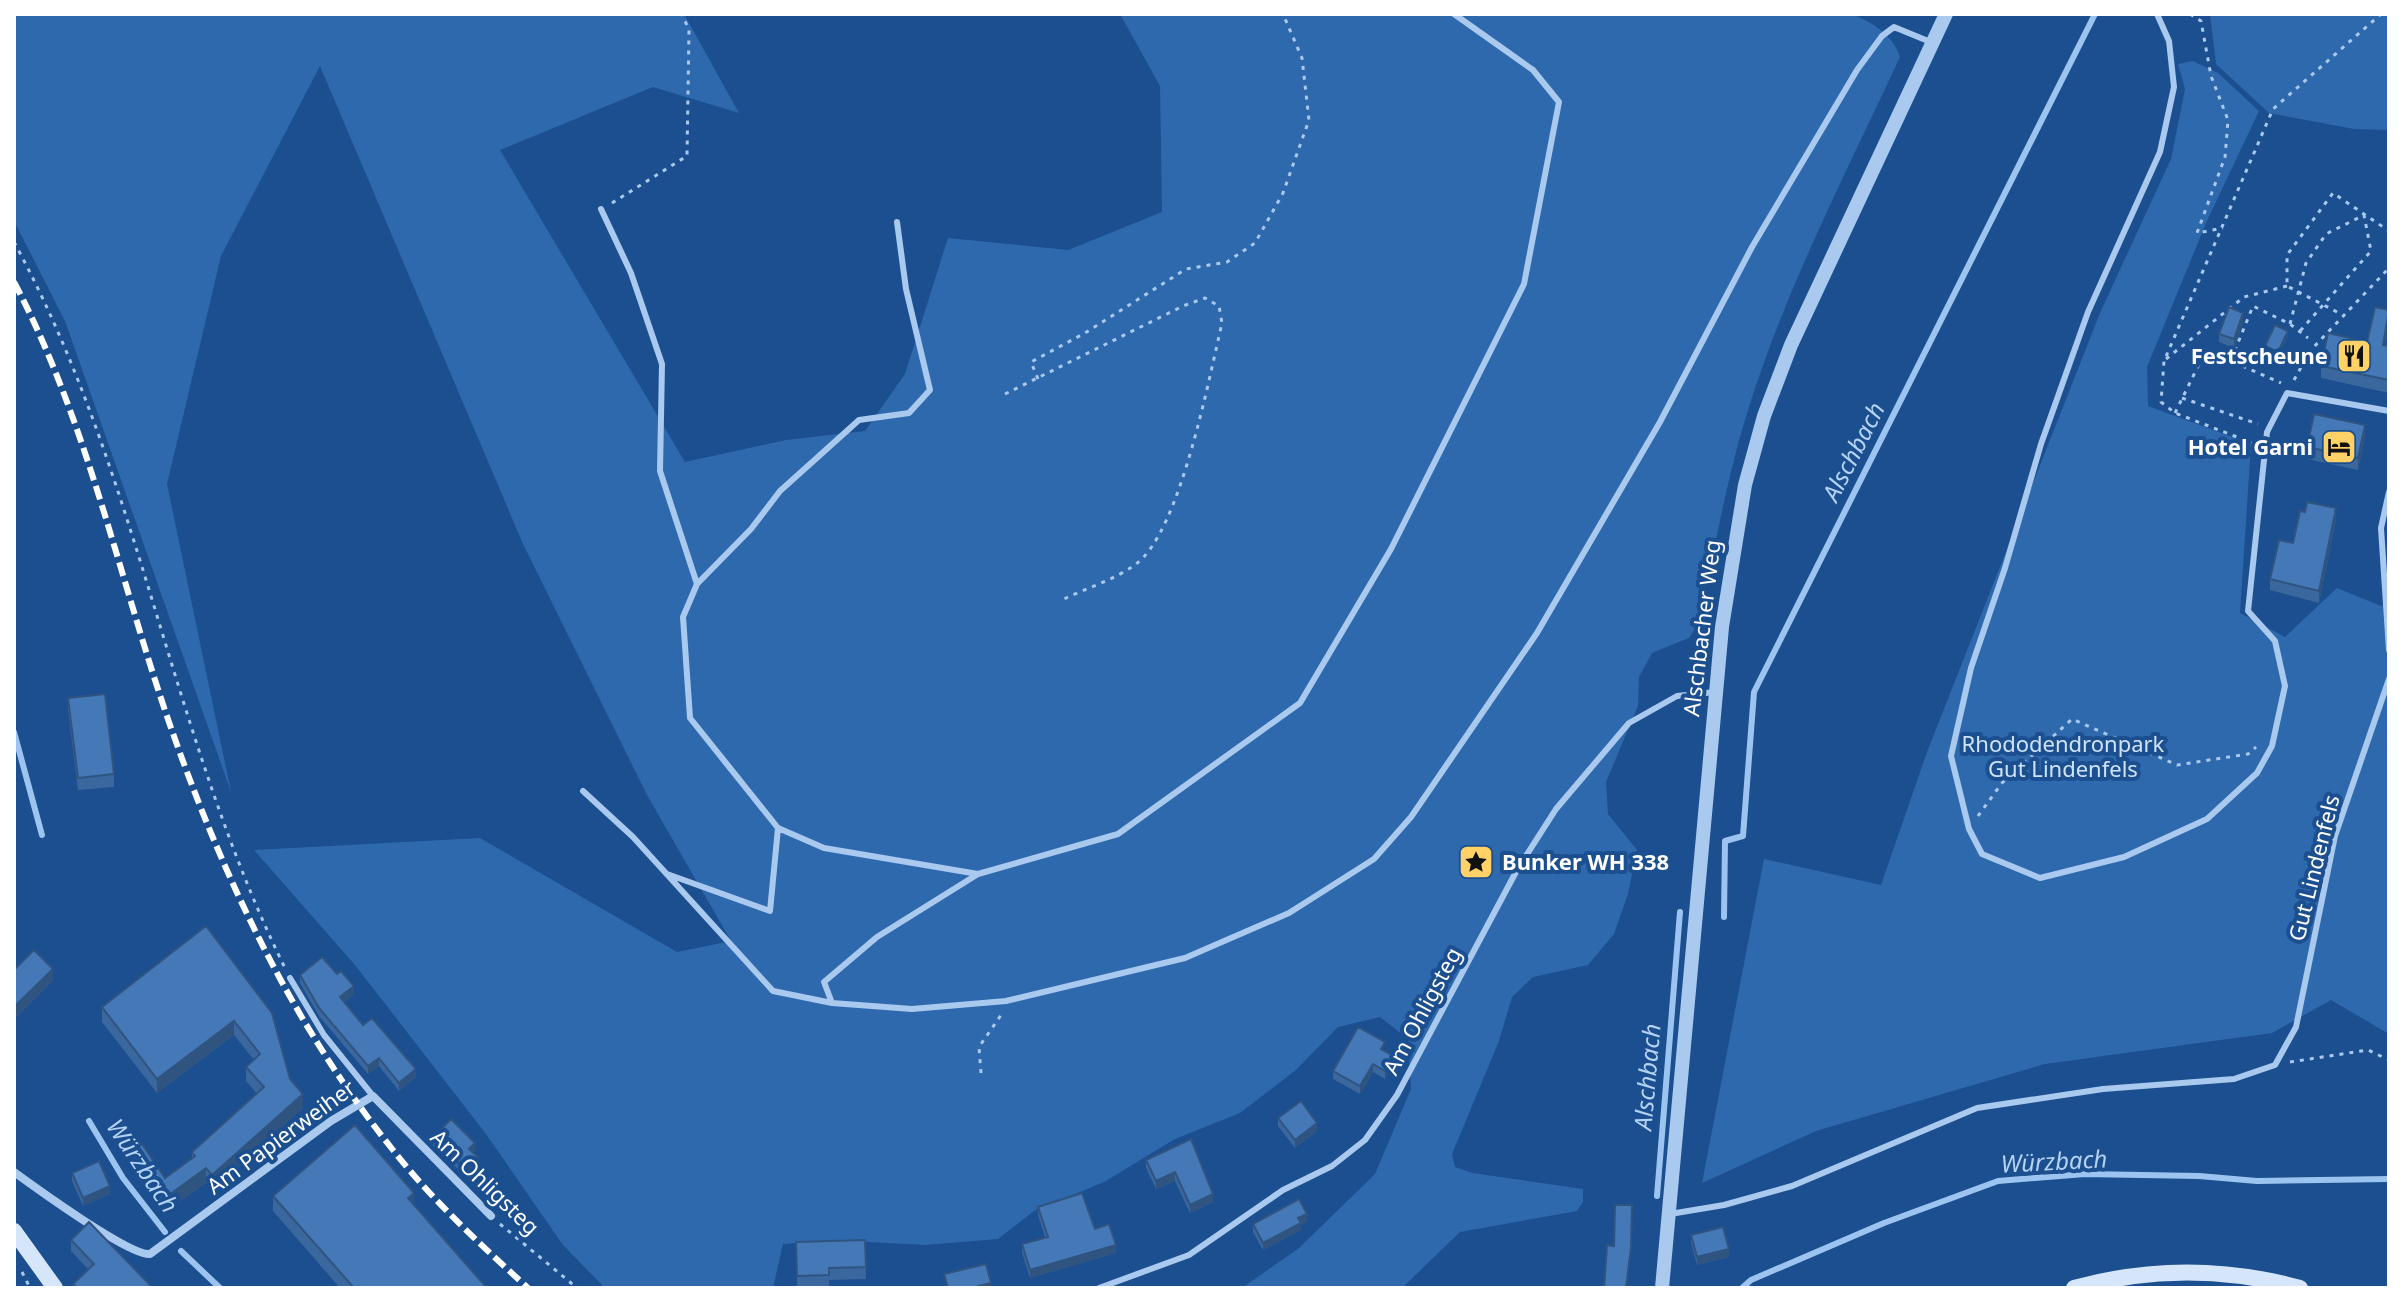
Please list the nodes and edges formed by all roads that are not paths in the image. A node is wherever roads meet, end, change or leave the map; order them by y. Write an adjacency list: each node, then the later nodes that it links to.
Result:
1 (1454, 14): 16 (lane)
2 (1946, 14): 4 (street, Alschbacher Weg)
3 (2157, 14): 7 (lane)
4 (1933, 43): 12 (street, Alschbacher Weg); 18 (lane)
5 (601, 209): 9 (lane)
6 (897, 222): 9 (lane)
7 (2389, 411)
8 (2389, 492): 10 (lane)
9 (697, 584): 14 (lane)
10 (2389, 650)
11 (2389, 679): 21 (lane, Gut Lindenfels)
12 (1716, 692): 21 (street, Alschbacher Weg); 25 (lane, Am Ohligsteg)
13 (583, 791): 15 (lane)
14 (778, 828): 15 (lane); 16 (lane)
15 (666, 873): 18 (lane)
16 (978, 874): 18 (lane)
17 (290, 978): 19 (lane, Am Papierweiher)
18 (832, 1003)
19 (373, 1096): 20 (street, Am Papierweiher); 22 (street, Am Ohligsteg)
20 (14, 1172)
21 (1669, 1214): 26 (street, Alschbacher Weg)
22 (491, 1216)
23 (14, 1231): 24 (main road)
24 (55, 1288)
25 (1099, 1288)
26 (1662, 1288)
27 (2074, 1288): 28 (main road)
28 (2300, 1288)

